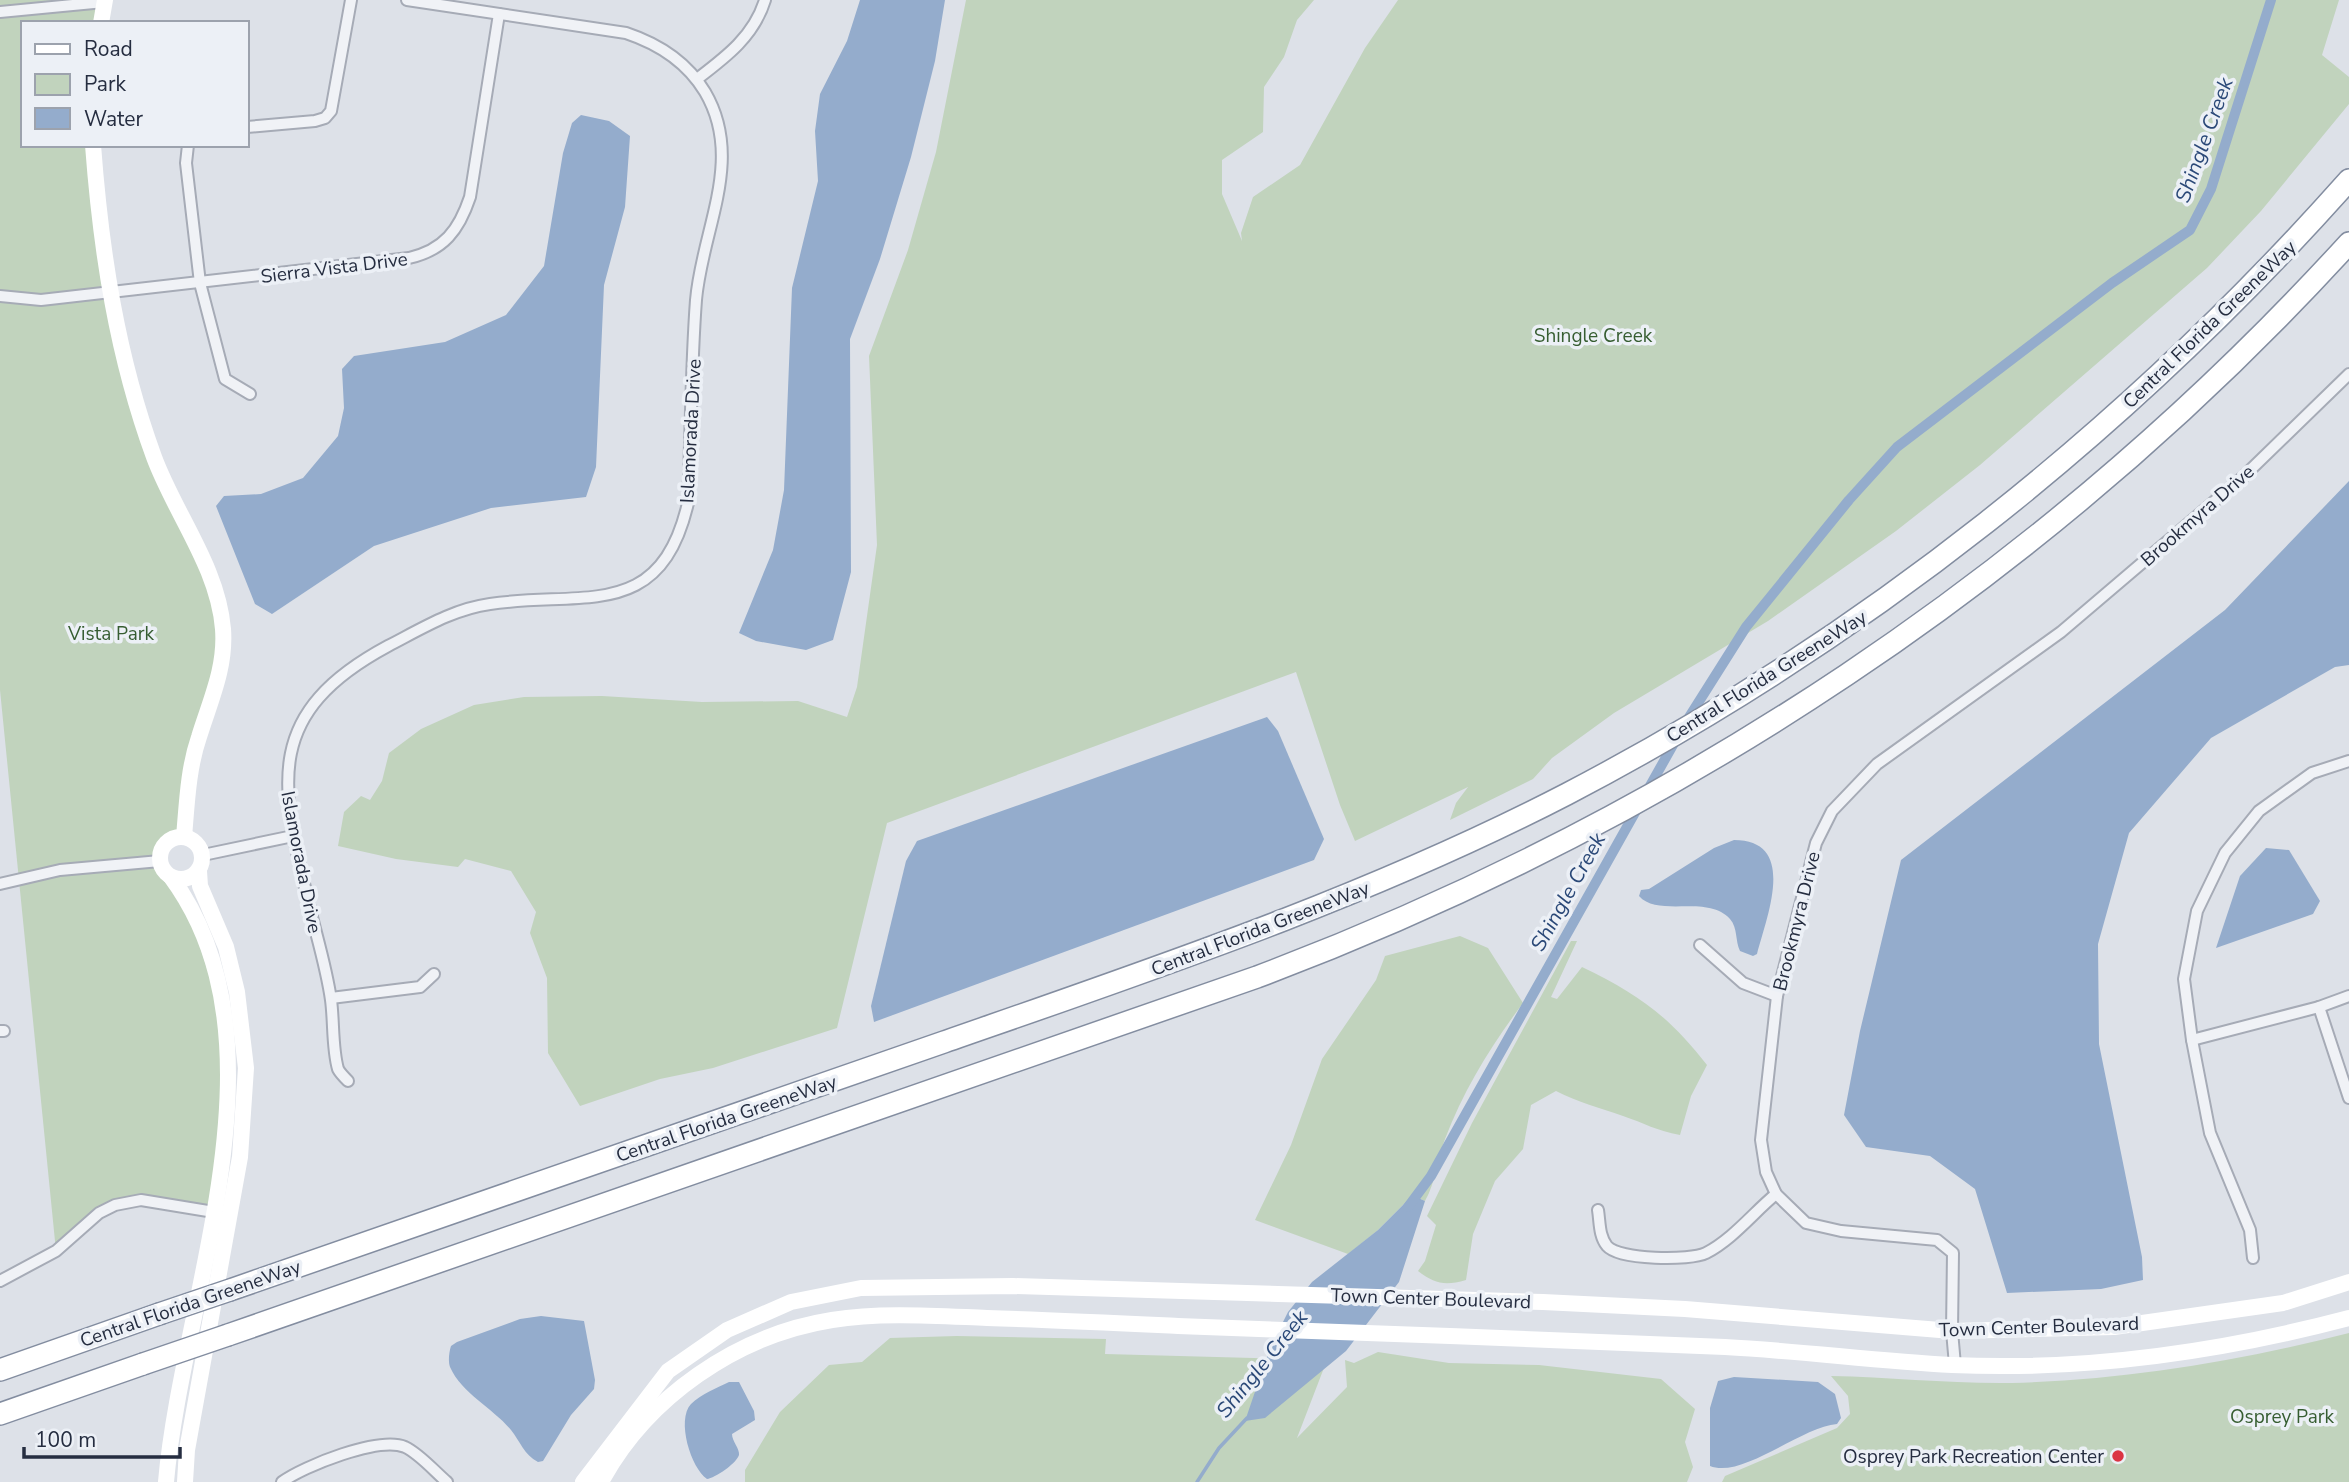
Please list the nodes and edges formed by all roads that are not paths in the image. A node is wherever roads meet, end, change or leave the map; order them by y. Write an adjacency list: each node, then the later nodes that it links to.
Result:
1 (351, 0): 9 (street)
2 (407, 0): 6 (street, Islamorada Drive)
3 (765, 0): 8 (street)
4 (105, 1): 5 (street); 7 (street)
5 (0, 12)
6 (499, 14): 8 (street, Islamorada Drive); 14 (street, Sierra Vista Drive)
7 (101, 21)
8 (697, 79): 20 (street, Islamorada Drive)
9 (248, 127)
10 (93, 147): 15 (street)
11 (188, 147): 14 (street)
12 (2349, 180): 45 (highway, Central Florida GreeneWay, bridge)
13 (2349, 243): 46 (highway, bridge)
14 (200, 283): 15 (street, Sierra Vista Drive); 18 (street)
15 (109, 292): 16 (street, Sierra Vista Drive); 21 (street)
16 (0, 296)
17 (2349, 374): 28 (street, Brookmyra Drive)
18 (250, 394)
19 (2349, 761): 32 (street)
20 (293, 836): 23 (street); 30 (street, Islamorada Drive)
21 (184, 837): 22 (street); 23 (street)
22 (160, 861): 24 (street); 25 (street)
23 (201, 863): 24 (street); 38 (street)
24 (170, 877): 37 (street)
25 (0, 884)
26 (1700, 945): 28 (street)
27 (434, 974): 30 (street)
28 (1777, 996): 35 (street, Brookmyra Drive)
29 (2349, 996): 31 (street)
30 (331, 998): 33 (street, Islamorada Drive)
31 (2319, 1007): 32 (street); 34 (street)
32 (2192, 1040): 39 (street)
33 (348, 1081)
34 (2349, 1098)
35 (1776, 1194): 36 (street); 43 (street, Brookmyra Drive)
36 (1598, 1210)
37 (213, 1212): 38 (street); 40 (street); 47 (street)
38 (229, 1215): 48 (street)
39 (2253, 1258)
40 (0, 1281)
41 (2349, 1282): 43 (street, Town Center Boulevard)
42 (2349, 1318): 44 (street, Town Center Boulevard)
43 (1952, 1331): 44 (street, Brookmyra Drive); 51 (street, Town Center Boulevard)
44 (1955, 1365): 52 (street, Town Center Boulevard)
45 (0, 1370)
46 (0, 1414)
47 (166, 1482)
48 (185, 1482)
49 (282, 1482): 50 (street)
50 (447, 1482)
51 (583, 1482)
52 (601, 1482)

